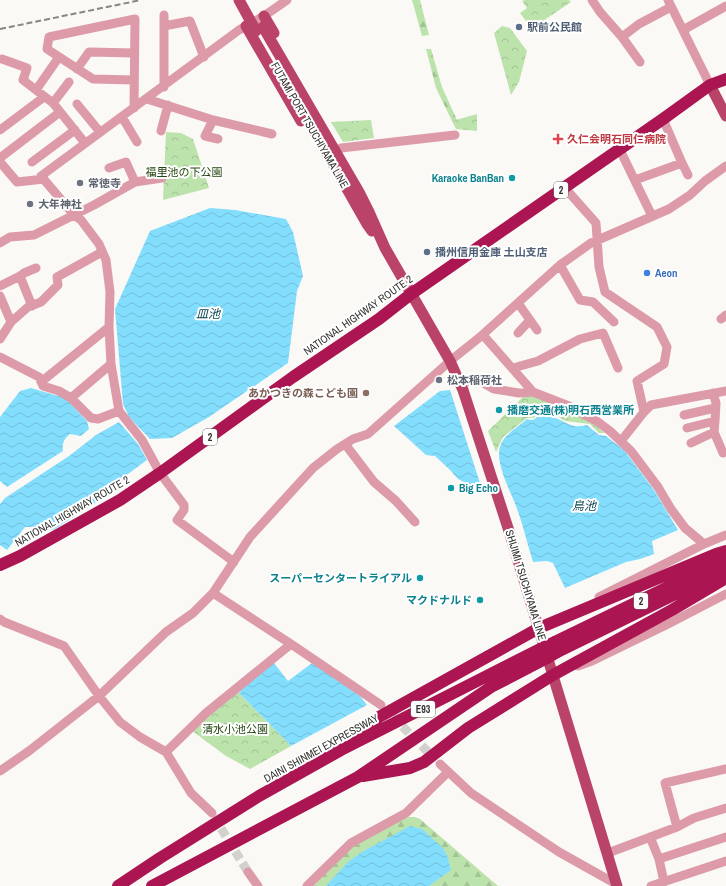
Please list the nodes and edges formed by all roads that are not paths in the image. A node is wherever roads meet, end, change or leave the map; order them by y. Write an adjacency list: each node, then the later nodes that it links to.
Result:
1 (239, 0): 11 (main road, FUTAMI PORT TSUCHIYAMA LINE, bridge)
2 (247, 0): 11 (main road, FUTAMI PORT TSUCHIYAMA LINE)
3 (287, 0): 8 (street)
4 (592, 0): 13 (street)
5 (670, 4): 12 (street); 13 (street)
6 (726, 6): 12 (street)
7 (164, 15): 9 (street)
8 (264, 16): 10 (street); 46 (main road)
9 (164, 26): 16 (street); 24 (street)
10 (246, 26): 16 (street); 63 (main road)
11 (260, 29): 60 (main road, FUTAMI PORT TSUCHIYAMA LINE); 63 (main road, FUTAMI PORT TSUCHIYAMA LINE)
12 (683, 30): 23 (street)
13 (622, 37): 18 (street)
14 (134, 53): 15 (street); 19 (street); 21 (street)
15 (59, 57): 19 (street); 25 (street)
16 (204, 57): 24 (street)
17 (2, 59): 25 (street)
18 (640, 62)
19 (77, 69): 21 (street)
20 (726, 79): 23 (highway, NATIONAL HIGHWAY ROUTE 2 / 2)
21 (134, 80): 31 (street)
22 (69, 82): 28 (street)
23 (710, 85): 33 (main road); 35 (highway, NATIONAL HIGHWAY ROUTE 2 / 2)
24 (164, 87): 27 (street)
25 (36, 90): 26 (street)
26 (44, 97): 28 (street); 37 (street)
27 (147, 99): 30 (street); 31 (street)
28 (52, 103): 32 (street)
29 (77, 104): 40 (street)
30 (168, 106): 36 (street); 39 (street)
31 (134, 108): 34 (street)
32 (60, 112): 38 (street); 48 (street)
33 (726, 116)
34 (121, 117): 40 (street); 44 (street)
35 (663, 119): 47 (highway, NATIONAL HIGHWAY ROUTE 2 / 2); 51 (street)
36 (213, 120): 41 (street); 43 (street)
37 (0, 130)
38 (75, 130): 45 (street); 50 (street)
39 (161, 131)
40 (100, 132): 45 (street)
41 (272, 134)
42 (455, 134): 46 (street)
43 (218, 139)
44 (137, 142)
45 (85, 143): 56 (street)
46 (341, 148): 60 (main road)
47 (620, 150): 57 (street); 59 (highway, NATIONAL HIGHWAY ROUTE 2 / 2)
48 (0, 158)
49 (0, 162): 56 (street)
50 (32, 162)
51 (682, 163): 54 (street); 57 (street)
52 (726, 166): 62 (street)
53 (109, 168): 58 (street)
54 (688, 175)
55 (162, 178): 58 (street)
56 (44, 179): 61 (street)
57 (635, 180): 62 (street)
58 (135, 182): 61 (street)
59 (565, 188): 64 (street); 72 (highway, NATIONAL HIGHWAY ROUTE 2 / 2)
60 (369, 212): 66 (main road, FUTAMI PORT TSUCHIYAMA LINE)
61 (74, 215): 65 (street); 67 (street)
62 (652, 216): 64 (street)
63 (367, 224): 66 (main road, FUTAMI PORT TSUCHIYAMA LINE)
64 (598, 240): 68 (street); 97 (street)
65 (0, 243)
66 (385, 248): 72 (main road, FUTAMI PORT TSUCHIYAMA LINE)
67 (102, 252): 75 (street); 79 (street)
68 (560, 265): 74 (street); 78 (street)
69 (36, 268): 70 (street)
70 (20, 276): 71 (street); 75 (street)
71 (0, 286)
72 (411, 294): 85 (main road, SHIJIMI TSUCHIYAMA LINE); 106 (highway, NATIONAL HIGHWAY ROUTE 2 / 2)
73 (0, 296): 77 (street)
74 (518, 303): 76 (street); 82 (street)
75 (32, 306): 77 (street)
76 (530, 320): 80 (street); 81 (street)
77 (11, 322): 83 (street)
78 (614, 322)
79 (109, 327): 86 (street); 89 (street)
80 (537, 330)
81 (518, 333)
82 (483, 335): 85 (street); 87 (street)
83 (0, 339)
84 (0, 357): 89 (street)
85 (450, 361): 90 (main road, SHIJIMI TSUCHIYAMA LINE); 104 (street)
86 (111, 364): 94 (street); 96 (street)
87 (513, 368): 88 (street); 92 (street)
88 (618, 368)
89 (41, 382): 94 (street)
90 (460, 383): 92 (street); 119 (main road, SHIJIMI TSUCHIYAMA LINE)
91 (726, 391): 93 (street)
92 (534, 392): 102 (street)
93 (713, 393): 95 (street); 97 (street)
94 (71, 398): 96 (street)
95 (715, 408): 98 (street); 99 (street)
96 (118, 411): 106 (street)
97 (644, 412): 102 (street)
98 (684, 415)
99 (715, 421): 100 (street); 101 (street)
100 (687, 428)
101 (714, 432): 103 (street); 105 (street)
102 (621, 441): 109 (street)
103 (691, 443)
104 (346, 444): 107 (street); 112 (street)
105 (723, 454)
106 (160, 473): 112 (street); 113 (highway, NATIONAL HIGHWAY ROUTE 2 / 2)
107 (415, 522)
108 (726, 535): 109 (street)
109 (704, 544): 119 (street)
110 (726, 551): 119 (highway)
111 (726, 559): 121 (highway, 2)
112 (234, 562): 116 (street)
113 (0, 565)
114 (726, 569): 121 (highway, 2)
115 (726, 578): 122 (highway)
116 (213, 593): 120 (street); 123 (street)
117 (726, 594): 122 (street)
118 (0, 619): 123 (street)
119 (539, 628): 122 (main road, SHIJIMI TSUCHIYAMA LINE); 125 (highway)
120 (291, 644): 124 (street); 126 (street)
121 (546, 652): 125 (highway, DAINI SHINMEI EXPRESSWAY / E93); 131 (highway, E93)
122 (553, 676): 131 (highway); 137 (main road, SHIJIMI TSUCHIYAMA LINE)
123 (99, 696): 126 (street); 129 (street)
124 (381, 705)
125 (341, 750): 143 (highway, DAINI SHINMEI EXPRESSWAY / E93)
126 (166, 752): 133 (street)
127 (440, 764): 130 (street)
128 (726, 769): 134 (street)
129 (0, 771)
130 (448, 772): 142 (street); 146 (street)
131 (358, 777): 144 (highway, E93)
132 (726, 808): 134 (street)
133 (212, 814)
134 (677, 827): 135 (street)
135 (650, 837): 137 (street); 138 (street)
136 (726, 837): 138 (street)
137 (608, 853): 142 (main road, SHIJIMI TSUCHIYAMA LINE)
138 (659, 859): 141 (street)
139 (726, 862): 141 (street)
140 (248, 872): 145 (street)
141 (664, 882): 147 (street)
142 (617, 885)
143 (118, 886)
144 (152, 886)
145 (258, 886)
146 (307, 886)
147 (651, 886)

